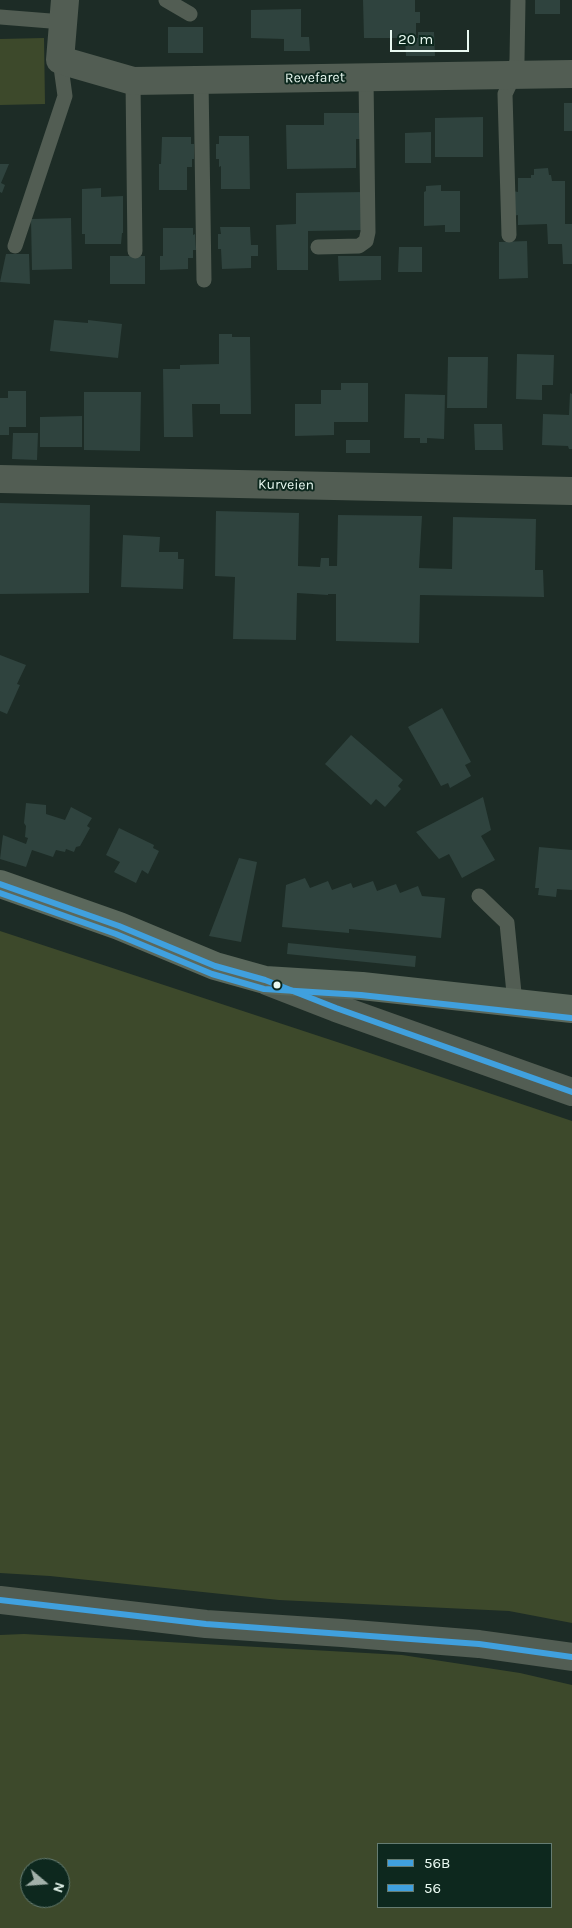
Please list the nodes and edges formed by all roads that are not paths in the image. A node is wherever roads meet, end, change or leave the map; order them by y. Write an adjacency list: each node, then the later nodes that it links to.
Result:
1 (166, 0): 4 (lane)
2 (518, 2): 8 (lane)
3 (64, 11): 5 (lane); 6 (street)
4 (190, 14)
5 (0, 17)
6 (60, 60): 11 (street, Revefaret); 13 (lane)
7 (572, 74): 8 (street, Revefaret)
8 (514, 75): 9 (street, Revefaret); 12 (lane)
9 (366, 77): 10 (street, Revefaret); 14 (lane)
10 (201, 79): 11 (street, Revefaret); 16 (lane)
11 (133, 81): 15 (lane)
12 (509, 235)
13 (15, 246)
14 (318, 247)
15 (135, 251)
16 (204, 280)
17 (0, 479): 18 (street, Kurveien)
18 (572, 491)
19 (0, 884): 21 (street)
20 (479, 896): 23 (lane)
21 (265, 980): 22 (street); 25 (street)
22 (362, 986): 23 (street); 25 (street)
23 (515, 1003): 24 (street)
24 (572, 1009)
25 (355, 1015): 26 (street)
26 (572, 1092)
27 (0, 1600): 28 (street)
28 (572, 1657)

